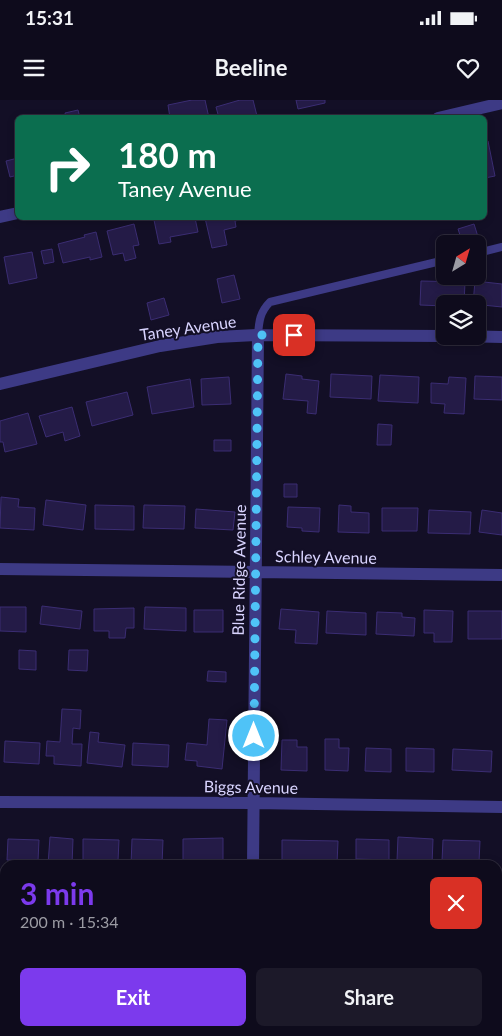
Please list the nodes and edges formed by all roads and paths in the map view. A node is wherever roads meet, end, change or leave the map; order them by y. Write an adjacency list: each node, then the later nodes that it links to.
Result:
1 (502, 103): 2 (street)
2 (451, 115)
3 (15, 214): 4 (street)
4 (0, 217)
5 (502, 247): 6 (lane)
6 (486, 251)
7 (436, 262): 8 (lane)
8 (258, 335): 9 (street, Taney Avenue); 12 (street, Taney Avenue); 14 (street, Blue Ridge Avenue)
9 (436, 336)
10 (486, 337): 11 (street)
11 (502, 337)
12 (0, 384)
13 (0, 569): 14 (street, Schley Avenue)
14 (256, 572): 15 (street, Schley Avenue); 17 (street, Blue Ridge Avenue)
15 (502, 575)
16 (0, 802): 17 (street, Biggs Avenue)
17 (254, 802): 18 (street, Biggs Avenue); 19 (street, Blue Ridge Avenue)
18 (502, 807)
19 (253, 860)

